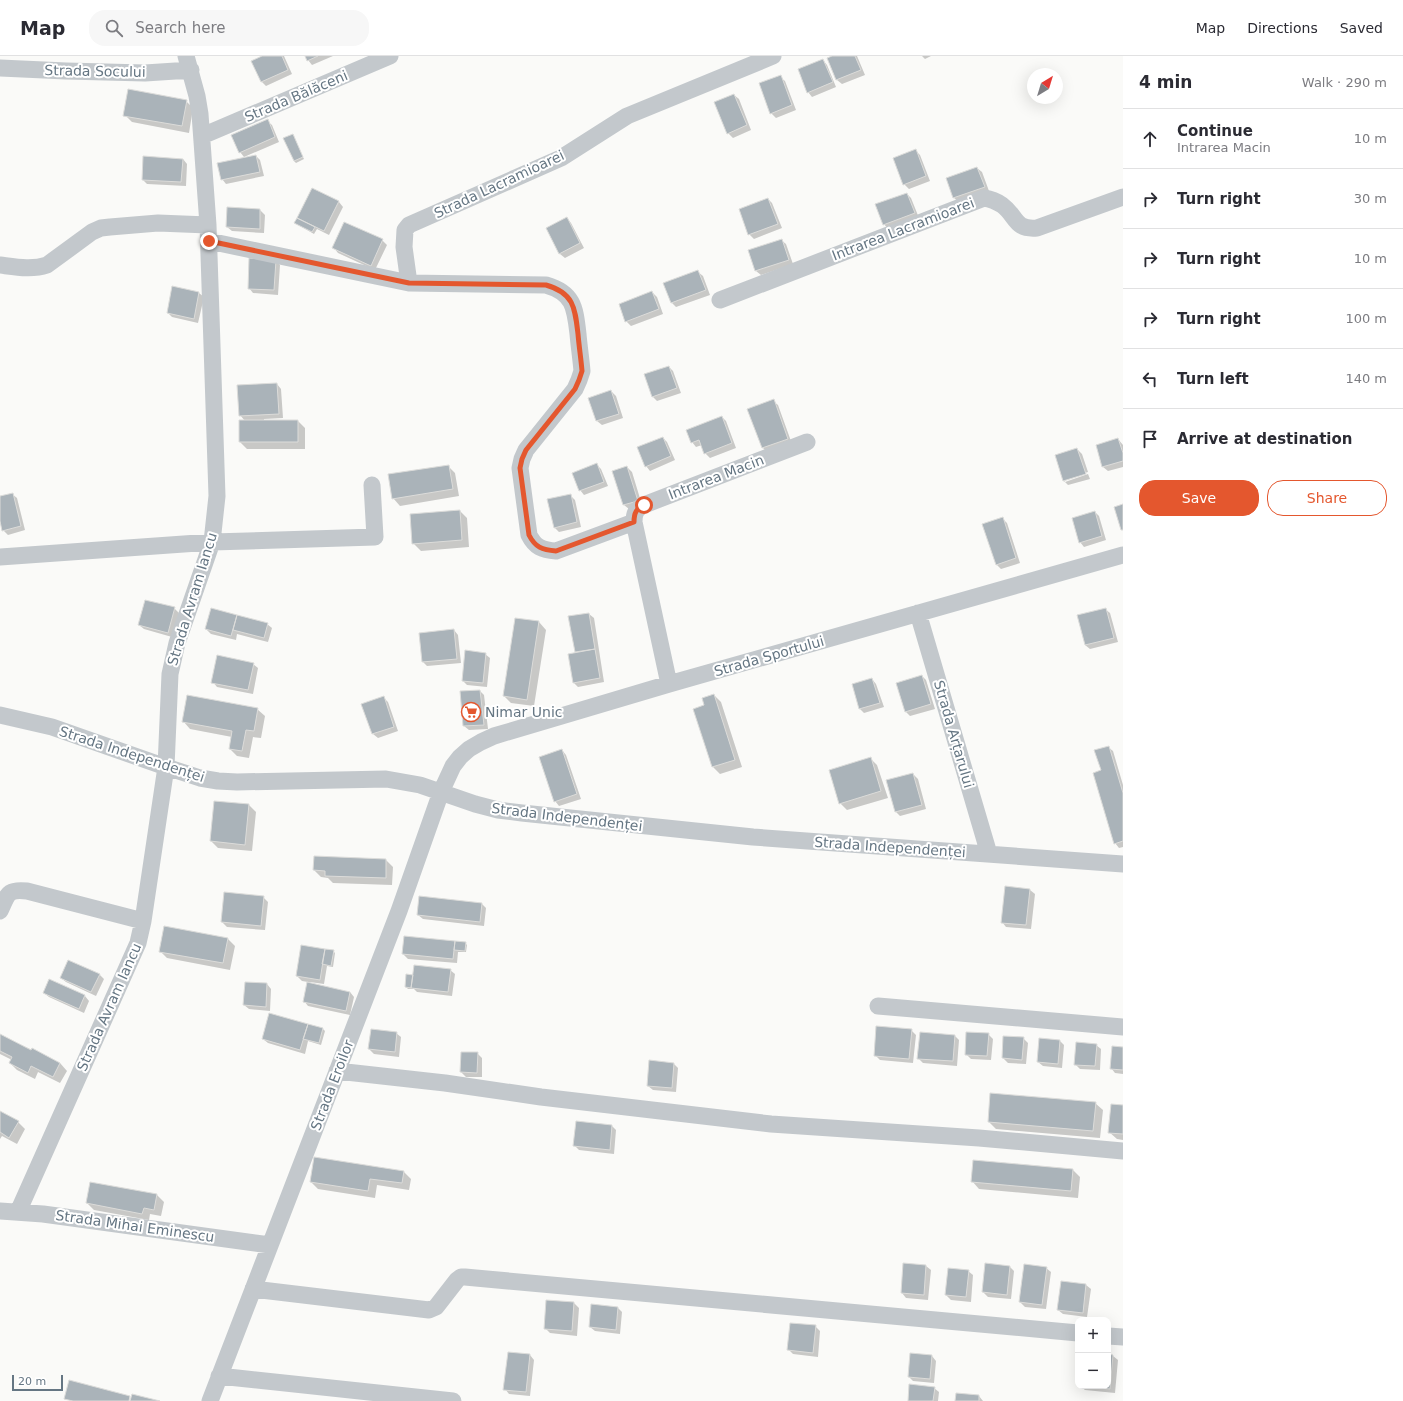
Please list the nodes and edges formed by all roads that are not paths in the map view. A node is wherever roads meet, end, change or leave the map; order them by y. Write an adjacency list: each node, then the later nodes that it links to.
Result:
1 (390, 56): 5 (street, Strada Bălăceni)
2 (773, 56): 9 (street, Strada Lacramioarei)
3 (188, 63): 4 (street, Strada Socului); 5 (street, Strada Avram Iancu)
4 (0, 68)
5 (202, 136): 7 (street, Strada Avram Iancu)
6 (1123, 197): 10 (street, Intrarea Lacramioarei)
7 (209, 233): 8 (street); 9 (street); 14 (street, Strada Avram Iancu)
8 (0, 265)
9 (409, 283): 13 (street)
10 (720, 300)
11 (807, 442): 13 (street, Intrarea Macin)
12 (372, 485): 14 (street)
13 (634, 522): 18 (street)
14 (212, 542): 16 (street); 20 (street, Strada Avram Iancu)
15 (1123, 555): 17 (street, Strada Sportului)
16 (0, 557)
17 (918, 613): 18 (street, Strada Sportului); 22 (street, Strada Arțarului)
18 (669, 684): 21 (street, Strada Sportului)
19 (0, 715): 20 (street, Strada Independenței)
20 (166, 767): 21 (street, Strada Independenței); 25 (street, Strada Avram Iancu)
21 (441, 792): 22 (street, Strada Independenței); 28 (street, Strada Eroilor)
22 (989, 854): 23 (street, Strada Independenței)
23 (1121, 862)
24 (0, 911): 25 (street)
25 (142, 921): 31 (street, Strada Avram Iancu)
26 (878, 1006): 27 (street)
27 (1123, 1027)
28 (337, 1071): 29 (street); 32 (street, Strada Eroilor)
29 (1123, 1151)
30 (0, 1211): 31 (street, Strada Mihai Eminescu)
31 (18, 1212): 32 (street, Strada Mihai Eminescu)
32 (270, 1245): 33 (street, Strada Eroilor)
33 (253, 1289): 34 (street); 37 (street, Strada Eroilor)
34 (1075, 1333)
35 (1111, 1336): 36 (street)
36 (1123, 1337)
37 (219, 1376): 38 (street, Strada Eroilor); 39 (street)
38 (210, 1401)
39 (453, 1401)

